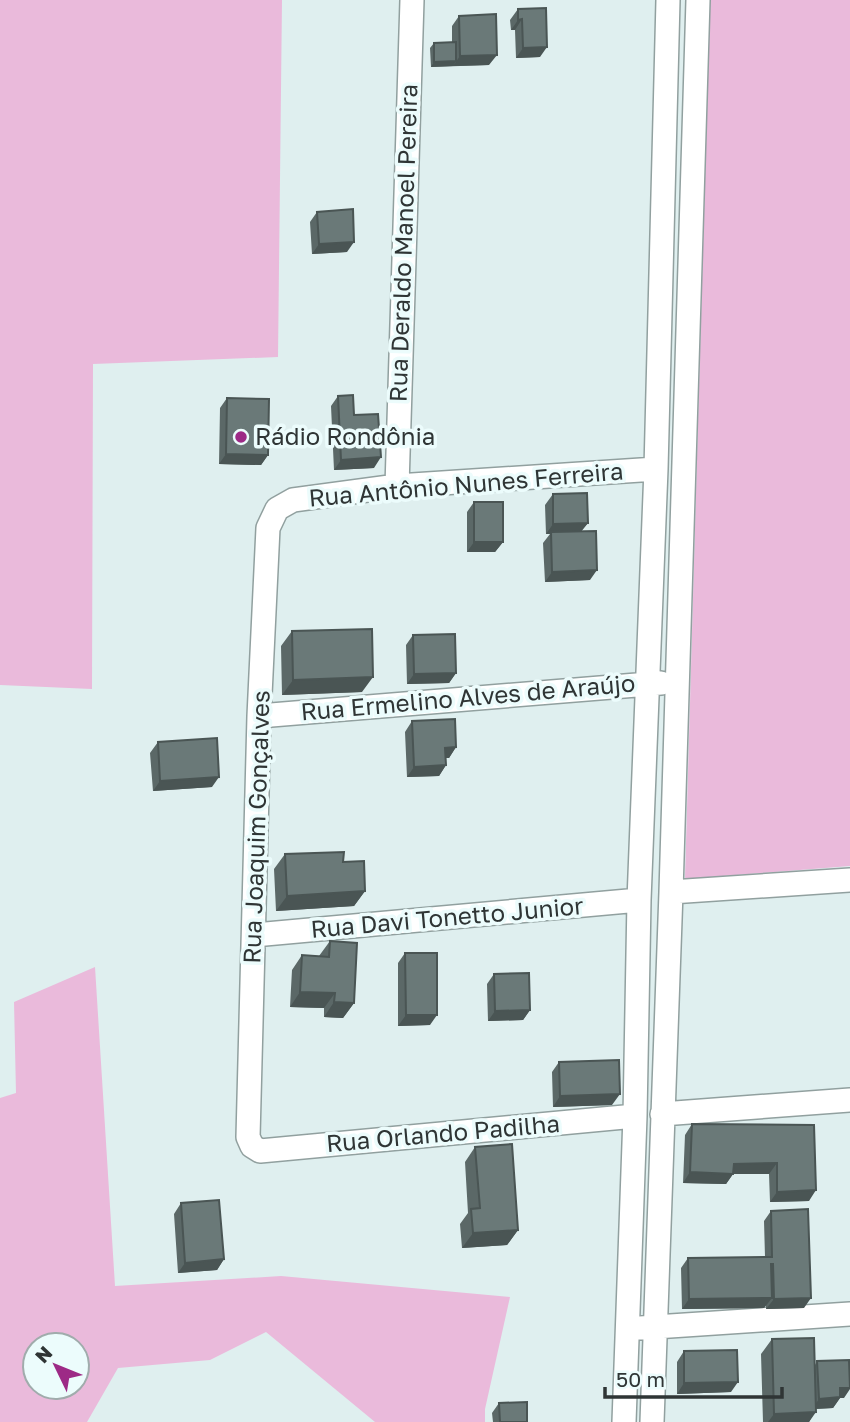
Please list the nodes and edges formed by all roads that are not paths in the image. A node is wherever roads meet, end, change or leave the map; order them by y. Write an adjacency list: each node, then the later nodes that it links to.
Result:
1 (412, 0): 5 (street, Rua Deraldo Manoel Pereira)
2 (668, 0): 4 (street)
3 (698, 0): 7 (street)
4 (656, 469): 5 (street, Rua Antônio Nunes Ferreira); 8 (street)
5 (397, 486): 6 (street, Rua Antônio Nunes Ferreira)
6 (277, 509): 9 (street, Rua Joaquim Gonçalves)
7 (677, 682): 8 (street, Rua Ermelino Alves de Araújo); 11 (street)
8 (648, 683): 9 (street, Rua Ermelino Alves de Araújo); 12 (street)
9 (259, 716): 13 (street, Rua Joaquim Gonçalves)
10 (850, 880): 11 (street)
11 (671, 892): 15 (street)
12 (639, 901): 13 (street, Rua Davi Tonetto Junior); 16 (street)
13 (254, 935): 17 (street, Rua Joaquim Gonçalves)
14 (850, 1100): 15 (street)
15 (662, 1114): 19 (street)
16 (635, 1115): 17 (street, Rua Orlando Padilha); 20 (street)
17 (252, 1146)
18 (850, 1314): 19 (street)
19 (654, 1328): 20 (street); 22 (street)
20 (626, 1329): 21 (street)
21 (624, 1422)
22 (652, 1422)

